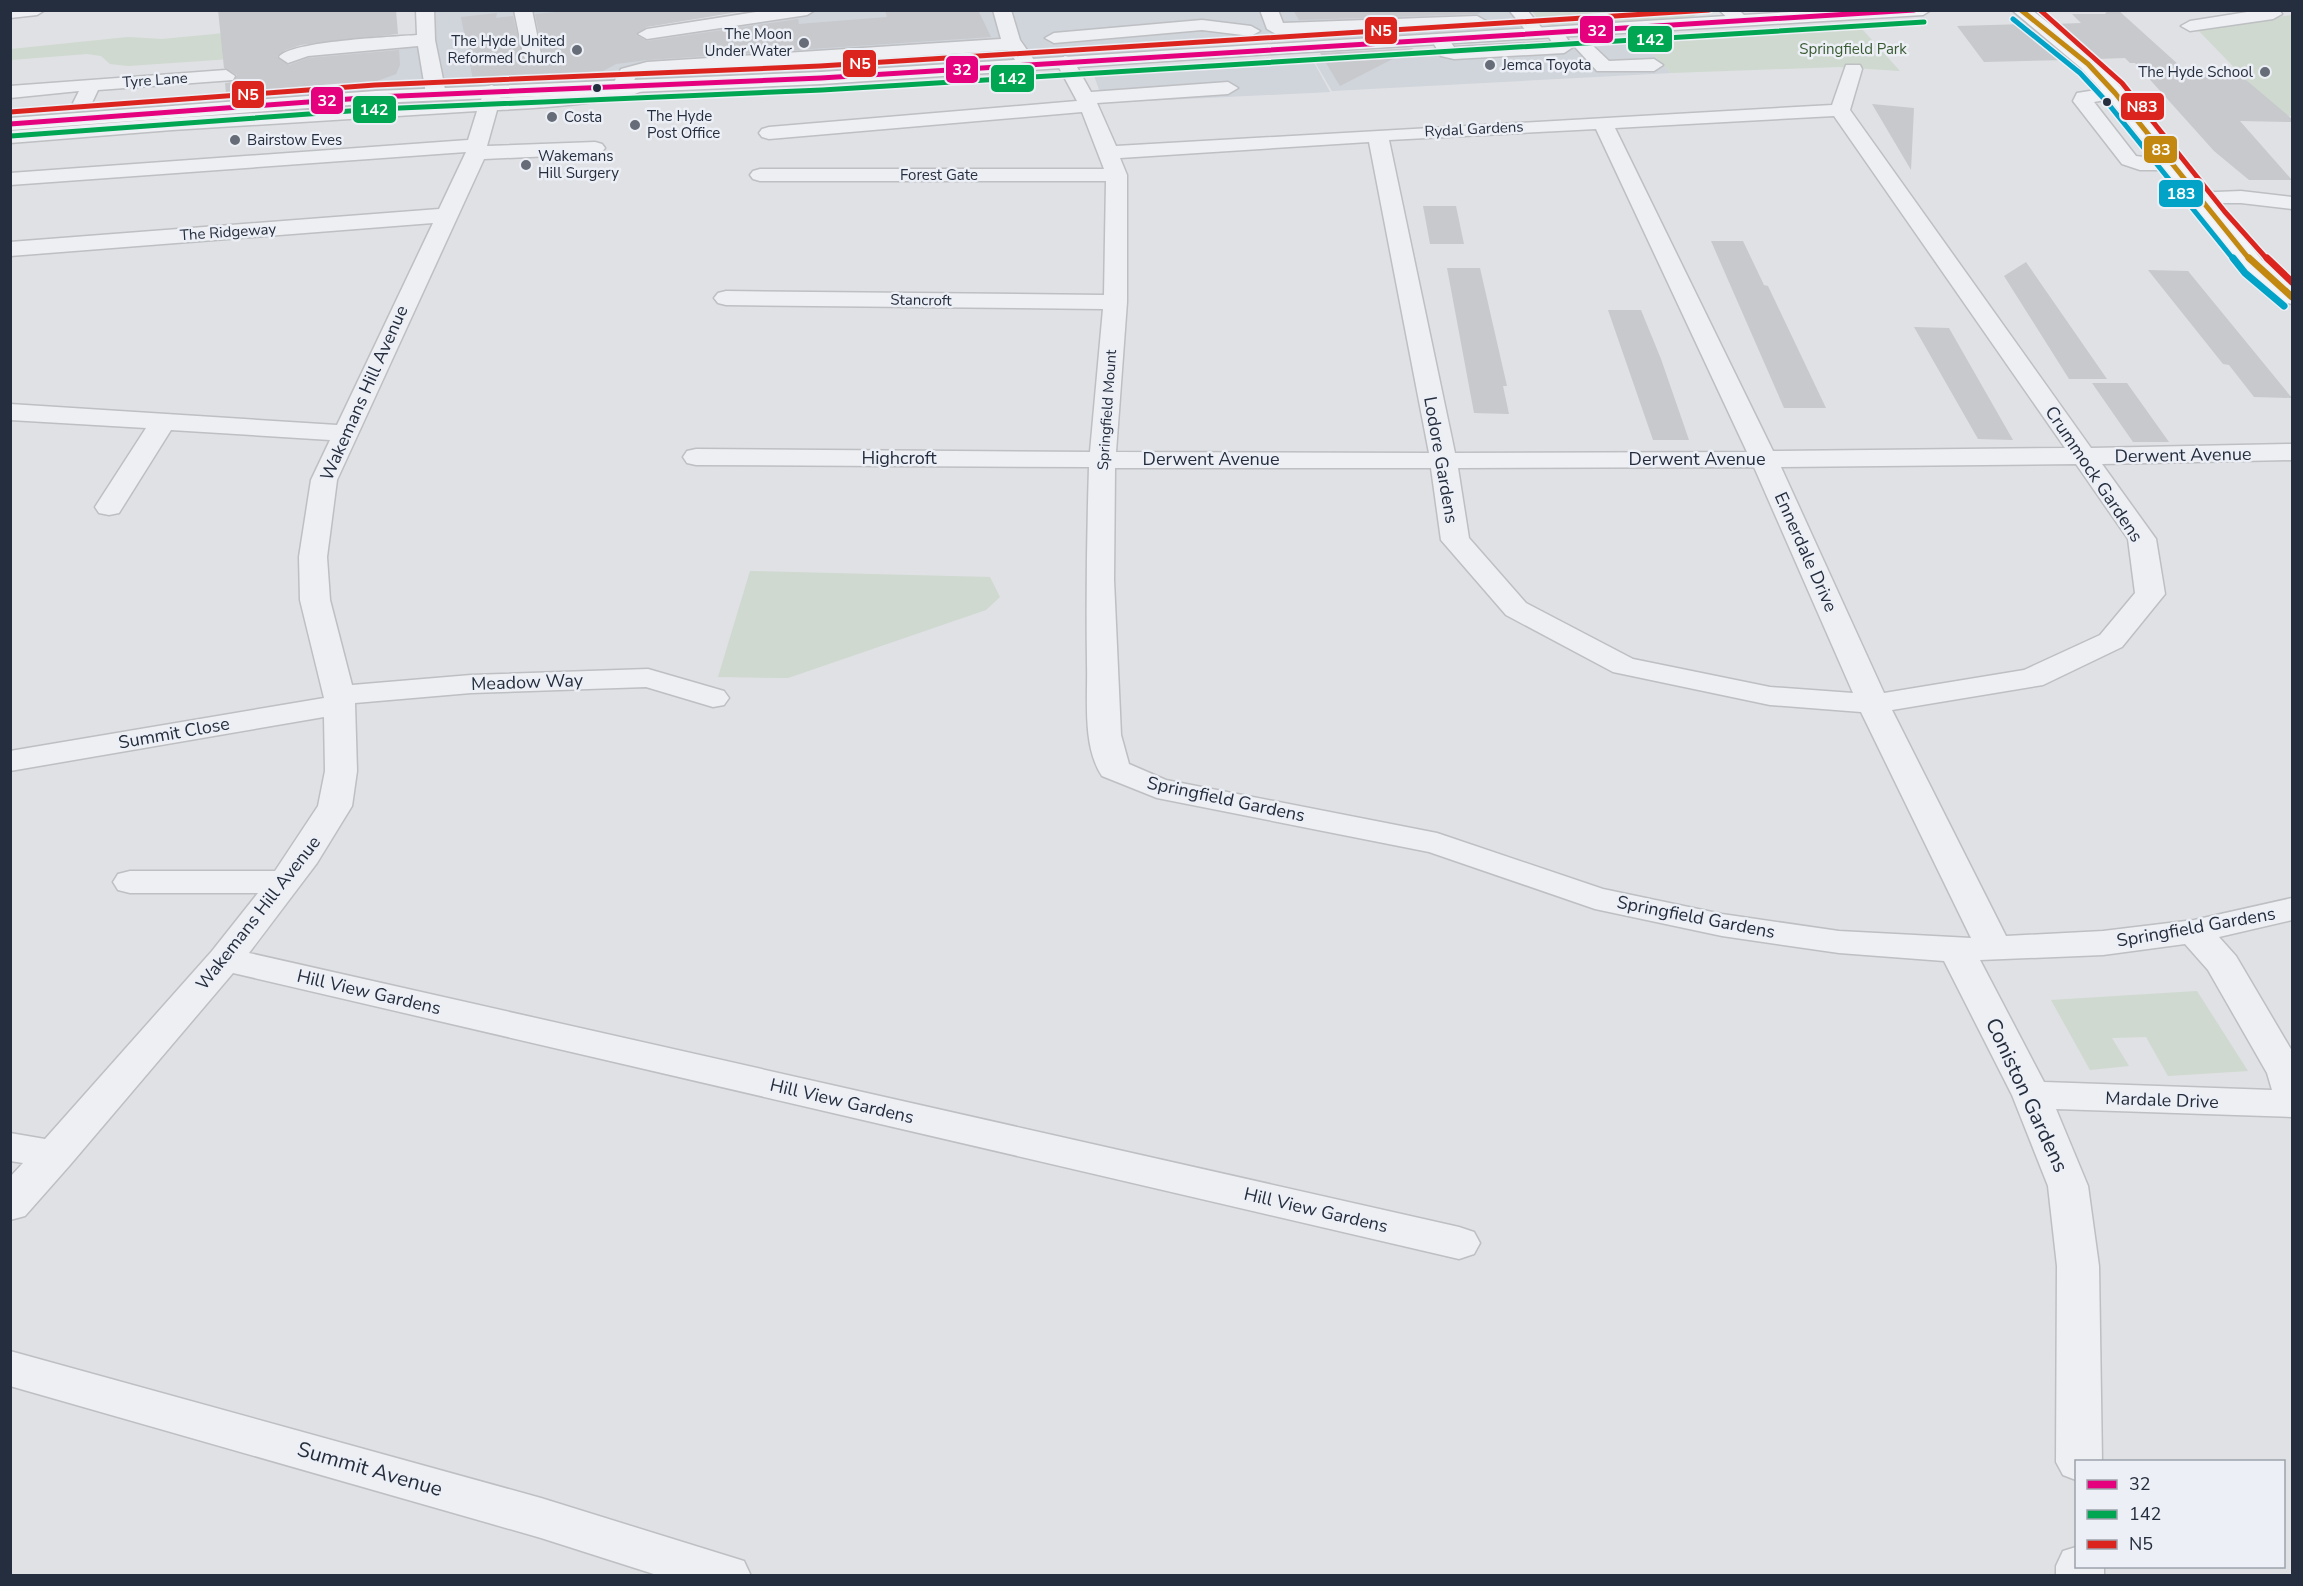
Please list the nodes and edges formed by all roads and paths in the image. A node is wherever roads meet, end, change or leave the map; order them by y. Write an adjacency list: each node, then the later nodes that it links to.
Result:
1 (37, 10): 12 (street)
2 (524, 10): 27 (street)
3 (807, 10): 18 (street)
4 (1002, 10): 23 (street)
5 (1242, 10): 17 (street)
6 (1269, 10): 15 (street)
7 (1516, 10): 19 (street)
8 (1923, 10): 13 (main road)
9 (2020, 10): 36 (main road)
10 (2268, 10): 16 (street)
11 (429, 11): 22 (street)
12 (10, 13)
13 (1733, 16): 19 (main road)
14 (1198, 18): 17 (street); 20 (street)
15 (1477, 21)
16 (2190, 26)
17 (1251, 31): 24 (street)
18 (646, 34)
19 (1551, 37): 21 (main road); 21 (street); 26 (street)
20 (1054, 38)
21 (1440, 39): 24 (main road)
22 (426, 40): 25 (street); 37 (street)
23 (1014, 44): 29 (street); 33 (street)
24 (1257, 49): 28 (main road)
25 (288, 51)
26 (1589, 52): 26 (street)
27 (532, 54)
28 (1065, 62): 29 (main road); 39 (street, Springfield Mount)
29 (1029, 66): 33 (main road)
30 (1853, 69): 40 (street)
31 (226, 76): 32 (street, Tyre Lane)
32 (84, 85): 35 (street, Tyre Lane); 41 (street)
33 (630, 86): 38 (street)
34 (1228, 88): 39 (street)
35 (10, 92)
36 (2115, 93): 50 (main road); 50 (street)
37 (436, 94): 38 (main road); 41 (main road)
38 (491, 98): 46 (street); 48 (street, Wakemans Hill Avenue)
39 (1087, 102): 44 (street); 49 (street, Springfield Mount)
40 (1839, 110): 42 (street, Rydal Gardens); 65 (street, Crummock Gardens)
41 (76, 119): 43 (main road)
42 (1603, 123): 45 (street, Rydal Gardens); 67 (street, Ennerdale Drive)
43 (10, 124)
44 (769, 133)
45 (1378, 135): 49 (street, Rydal Gardens); 66 (street, Lodore Gardens)
46 (10, 137)
47 (595, 148): 48 (street)
48 (476, 149): 52 (street); 55 (street, Wakemans Hill Avenue)
49 (1113, 164): 51 (street, Forest Gate); 59 (street, Springfield Mount)
50 (2174, 166): 53 (main road)
51 (760, 175)
52 (10, 179)
53 (2199, 198): 54 (street); 57 (main road)
54 (2292, 203)
55 (446, 215): 56 (street, The Ridgeway); 62 (street, Wakemans Hill Avenue)
56 (10, 249)
57 (2292, 297)
58 (726, 298): 59 (street, Stancroft)
59 (1115, 302): 68 (street, Springfield Mount)
60 (10, 412): 61 (street)
61 (163, 422): 62 (street); 69 (street)
62 (344, 433): 71 (street, Wakemans Hill Avenue)
63 (2292, 452): 65 (street, Derwent Avenue)
64 (696, 457): 68 (street, Highcroft)
65 (2084, 457): 67 (street, Derwent Avenue); 72 (street, Crummock Gardens)
66 (1443, 459): 67 (street, Derwent Avenue); 68 (street, Derwent Avenue); 72 (street, Lodore Gardens)
67 (1764, 459): 72 (street, Ennerdale Drive)
68 (1102, 460): 74 (street, Springfield Mount)
69 (109, 507)
70 (713, 698): 71 (street, Meadow Way)
71 (339, 700): 73 (street, Summit Close); 76 (street, Wakemans Hill Avenue)
72 (1873, 704): 79 (street, Ennerdale Drive)
73 (10, 760)
74 (1114, 769): 80 (street, Springfield Gardens)
75 (130, 882): 76 (street)
76 (285, 882): 81 (street, Wakemans Hill Avenue)
77 (2292, 909): 78 (street, Springfield Gardens)
78 (2194, 931): 79 (street, Springfield Gardens); 82 (street)
79 (1994, 948): 80 (street, Springfield Gardens)
80 (1957, 950): 83 (street, Coniston Gardens)
81 (225, 959): 86 (street, Wakemans Hill Avenue); 88 (street, Hill View Gardens)
82 (2292, 1092)
83 (2031, 1095): 84 (street, Mardale Drive); 90 (street, Coniston Gardens)
84 (2292, 1104)
85 (10, 1147): 86 (street)
86 (56, 1155): 87 (street, Wakemans Hill Avenue)
87 (10, 1205)
88 (1459, 1243)
89 (10, 1368): 91 (street, Summit Avenue)
90 (2079, 1460)
91 (727, 1575)

